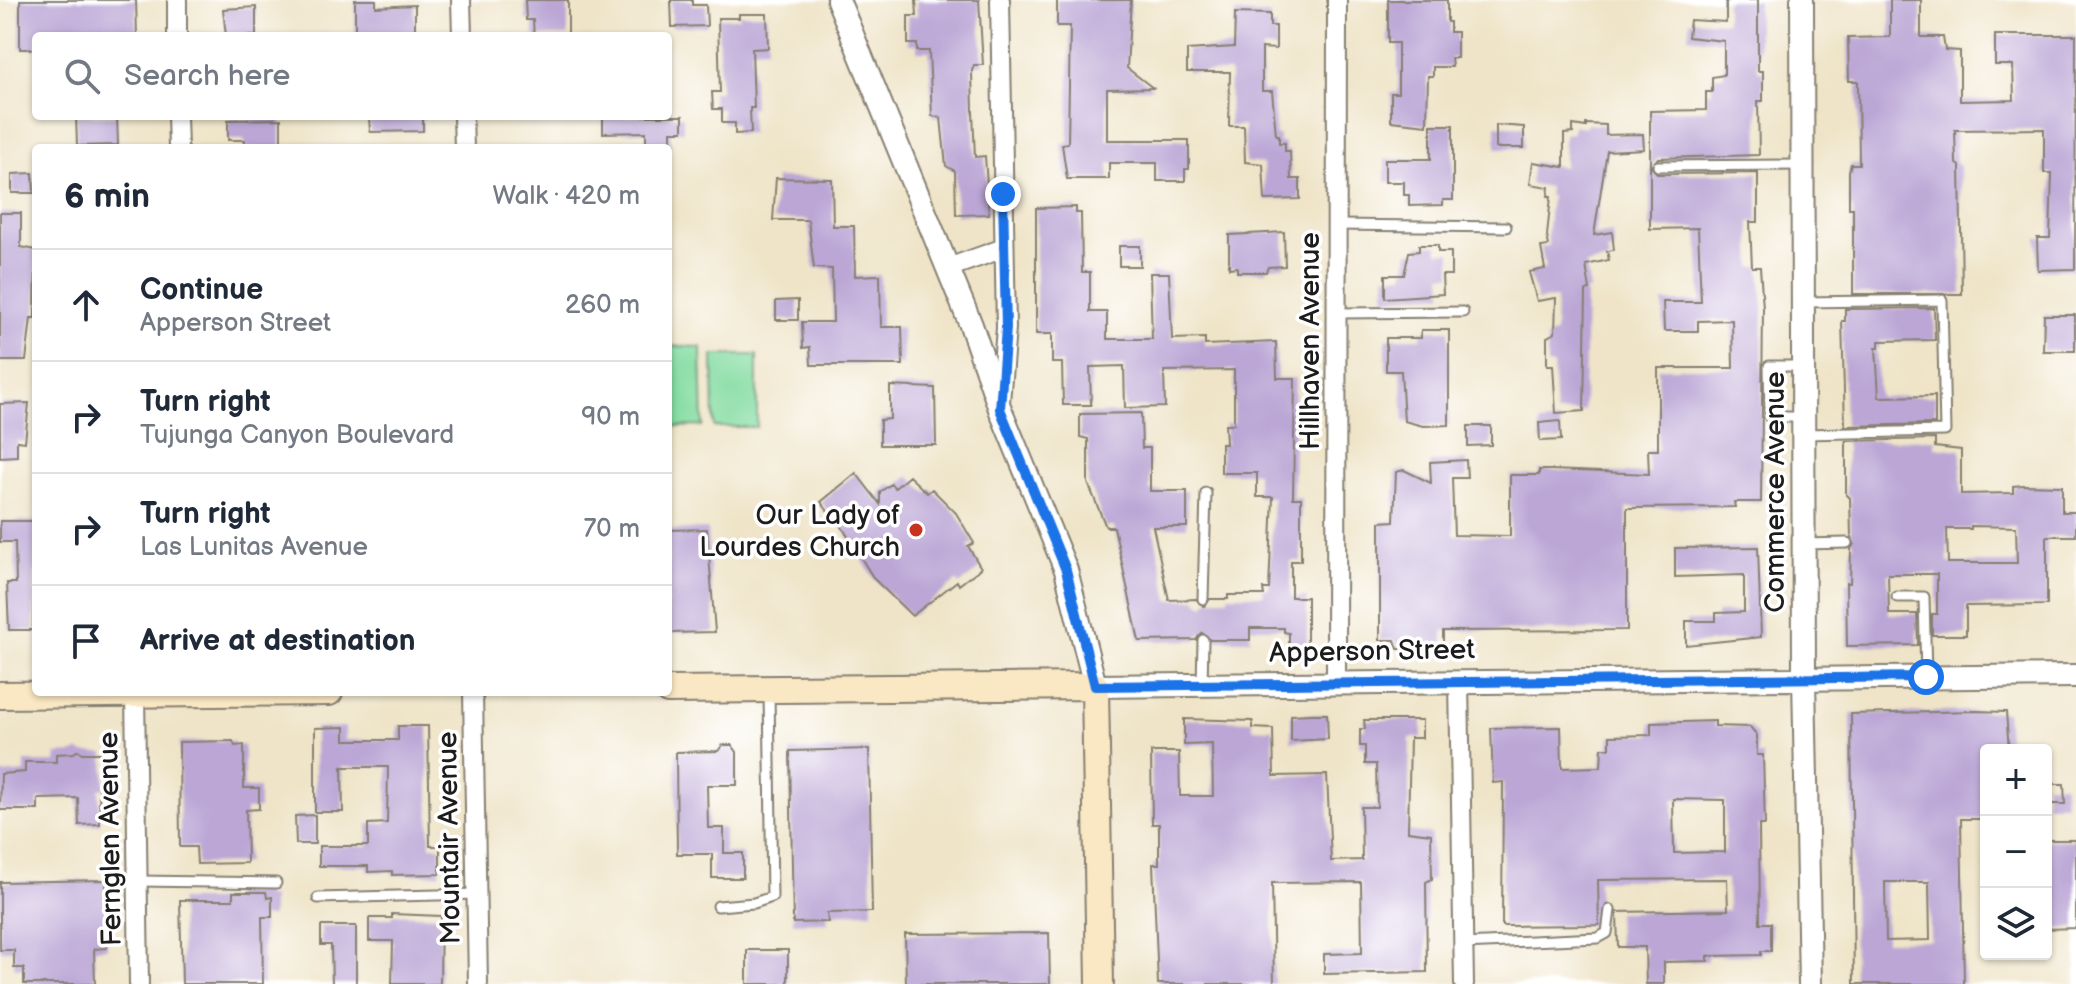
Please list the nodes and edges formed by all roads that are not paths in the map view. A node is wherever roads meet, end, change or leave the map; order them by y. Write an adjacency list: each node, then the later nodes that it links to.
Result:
1 (177, 0): 7 (street)
2 (461, 0): 8 (street)
3 (838, 0): 18 (street)
4 (1000, 0): 17 (street)
5 (1337, 0): 15 (street, Hillhaven Avenue)
6 (1802, 0): 13 (street, Commerce Avenue)
7 (177, 32)
8 (462, 32)
9 (177, 120): 11 (street)
10 (463, 120): 12 (street)
11 (178, 144)
12 (464, 144)
13 (1803, 165): 14 (lane); 19 (street, Commerce Avenue)
14 (1658, 166)
15 (1337, 225): 16 (lane); 21 (street, Hillhaven Avenue)
16 (1506, 227)
17 (1004, 248): 18 (street); 23 (street)
18 (948, 268): 23 (street)
19 (1804, 302): 22 (street, Commerce Avenue); 24 (lane)
20 (1463, 312): 21 (lane)
21 (1337, 313): 35 (street, Hillhaven Avenue)
22 (1804, 366): 24 (street, Commerce Avenue); 24 (lane)
23 (1000, 409): 37 (street)
24 (1804, 426): 27 (street, Commerce Avenue)
25 (1206, 493): 29 (lane)
26 (1847, 543): 27 (lane)
27 (1804, 544): 33 (street, Commerce Avenue)
28 (1897, 597): 32 (lane)
29 (1203, 599)
30 (1203, 640): 36 (lane)
31 (2076, 676): 32 (street, Apperson Street)
32 (1926, 677): 33 (street, Apperson Street)
33 (1804, 678): 34 (street, Apperson Street); 55 (street, Commerce Avenue)
34 (1459, 681): 35 (street, Apperson Street); 50 (street)
35 (1336, 683): 36 (street, Apperson Street)
36 (1202, 685): 37 (street, Apperson Street)
37 (1095, 686): 38 (main road, Apperson Street); 53 (main road)
38 (769, 689): 39 (main road, Apperson Street); 48 (lane)
39 (672, 690)
40 (32, 694): 41 (main road)
41 (0, 695)
42 (135, 696): 44 (street, Fernglen Avenue)
43 (473, 696): 46 (street, Mountair Avenue)
44 (138, 881): 45 (lane); 51 (street, Fernglen Avenue)
45 (276, 883)
46 (477, 894): 47 (lane); 52 (street, Mountair Avenue)
47 (318, 898)
48 (718, 906)
49 (1610, 910): 50 (lane)
50 (1463, 944): 54 (street)
51 (139, 984)
52 (478, 984)
53 (1100, 984)
54 (1464, 984)
55 (1810, 984)

